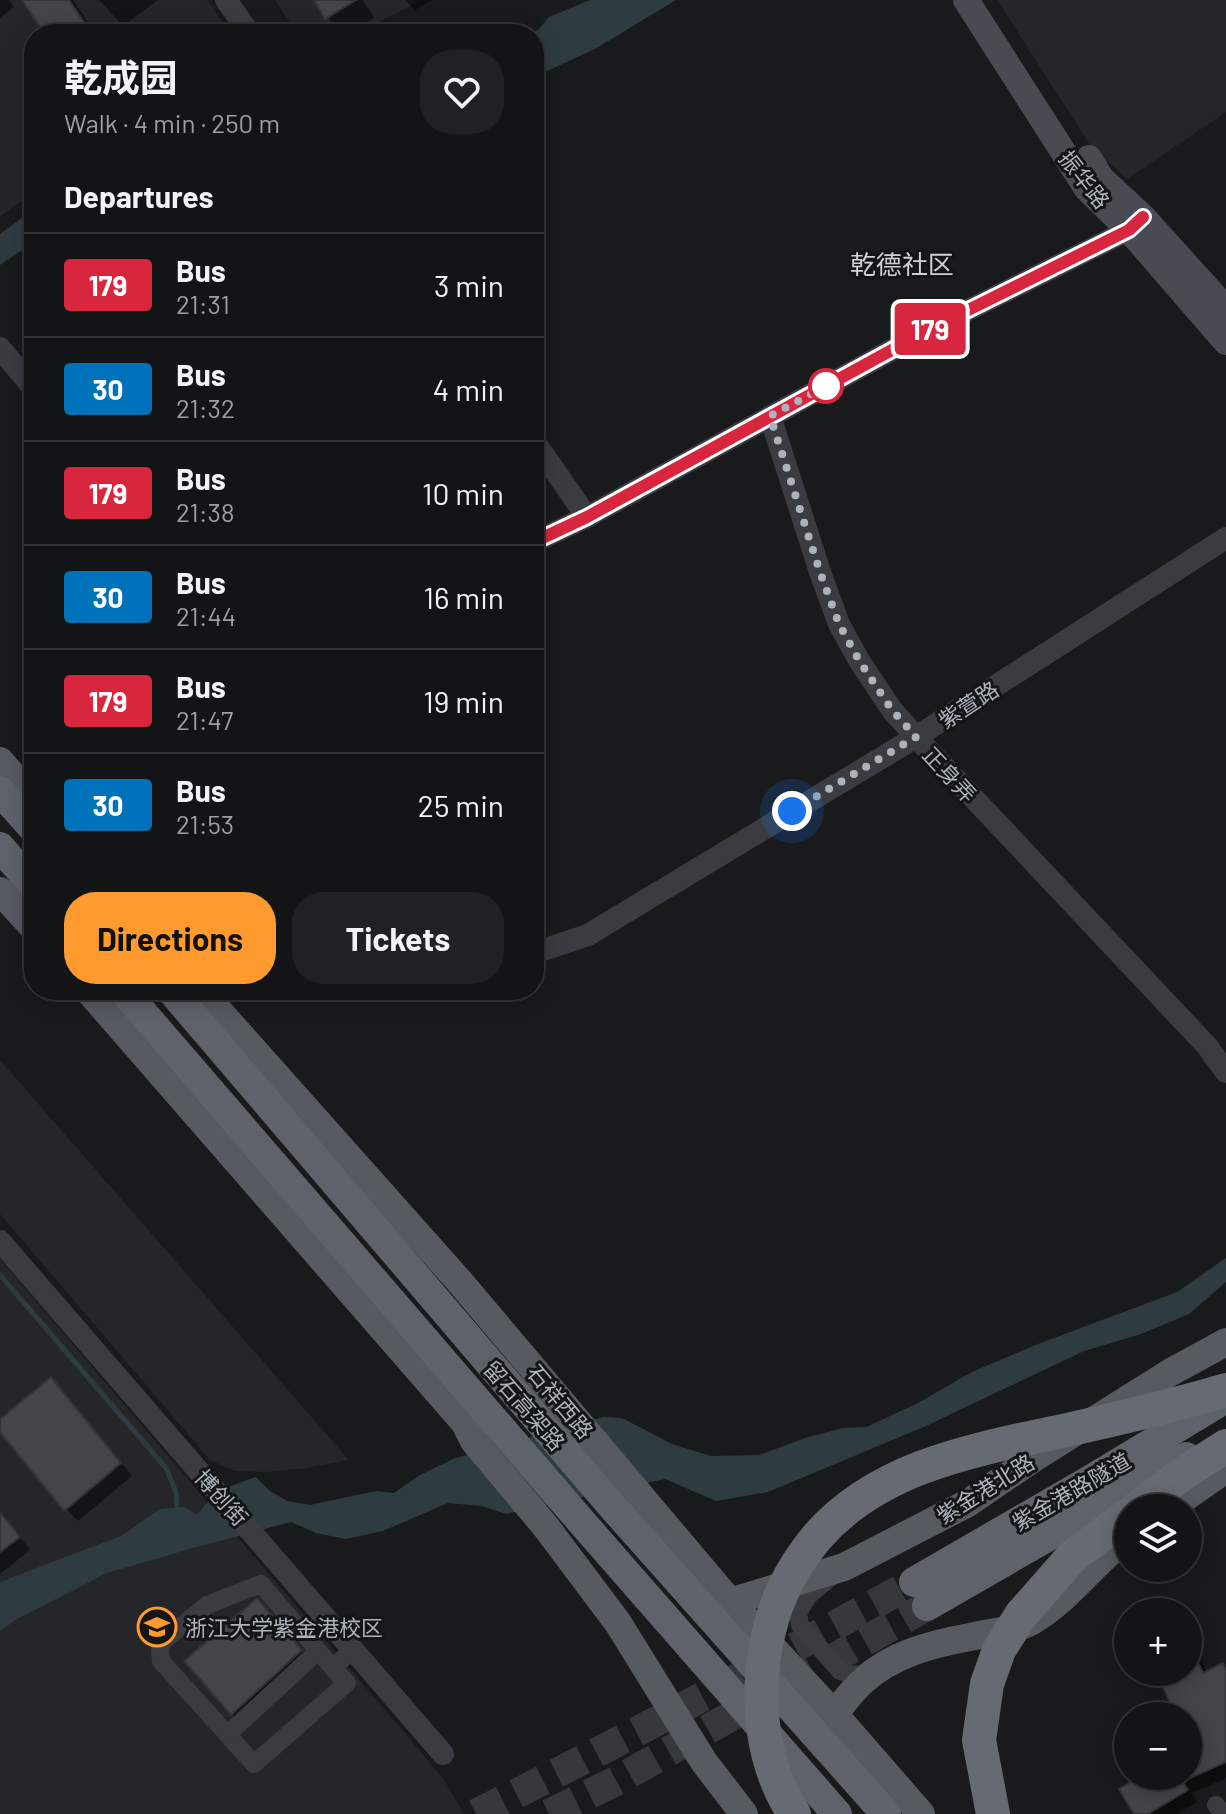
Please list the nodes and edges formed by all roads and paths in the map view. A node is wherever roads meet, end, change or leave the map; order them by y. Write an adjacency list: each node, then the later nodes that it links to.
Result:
1 (226, 0): 4 (street)
2 (966, 0): 5 (main road, 振华路)
3 (987, 0): 5 (main road, 振华路)
4 (243, 24)
5 (1136, 223): 6 (main road, 振华路); 7 (main road, 振华路); 10 (street)
6 (1226, 309)
7 (1226, 342)
8 (0, 348): 9 (street)
9 (24, 377)
10 (770, 416): 12 (street); 15 (street, 正身弄)
11 (544, 455): 12 (street)
12 (587, 517): 13 (street)
13 (544, 537)
14 (1226, 538): 15 (street, 紫萱路)
15 (916, 737): 24 (street, 紫萱路); 29 (street, 正身弄)
16 (0, 761): 17 (main road)
17 (24, 789)
18 (0, 791): 19 (highway)
19 (24, 818)
20 (0, 847): 21 (highway)
21 (24, 875)
22 (0, 891): 23 (main road)
23 (24, 917)
24 (544, 949)
25 (97, 1000): 35 (main road)
26 (131, 1000): 35 (highway, 留石高架路)
27 (180, 1000): 42 (highway, 留石高架路)
28 (209, 1000): 42 (main road, 石祥西路)
29 (1226, 1072)
30 (0, 1241): 47 (street, 博创街)
31 (1226, 1342): 45 (main road, 紫金港北路)
32 (1226, 1364): 37 (highway, bridge)
33 (1226, 1390): 37 (highway, bridge)
34 (1226, 1398): 36 (highway, 紫金港路隧道)
35 (487, 1433): 54 (main road); 56 (highway, 留石高架路)
36 (1226, 1433)
37 (992, 1446): 55 (highway, bridge)
38 (1226, 1446): 40 (highway)
39 (1226, 1469): 41 (main road)
40 (1156, 1494)
41 (1190, 1494)
42 (623, 1498): 46 (main road, 石祥西路); 57 (highway, 留石高架路)
43 (1114, 1526): 59 (highway, bridge)
44 (1114, 1548): 50 (main road)
45 (844, 1567): 46 (main road, 紫金港北路); 50 (street)
46 (730, 1602): 51 (main road, 石祥西路)
47 (353, 1649): 49 (street); 53 (street, 博创街)
48 (318, 1651): 49 (street); 52 (street); 52 (street)
49 (333, 1668): 52 (street)
50 (874, 1673): 51 (main road)
51 (834, 1714): 58 (main road, 石祥西路)
52 (228, 1734)
53 (443, 1754)
54 (744, 1814)
55 (794, 1814)
56 (837, 1814)
57 (886, 1814)
58 (921, 1814)
59 (993, 1814)

